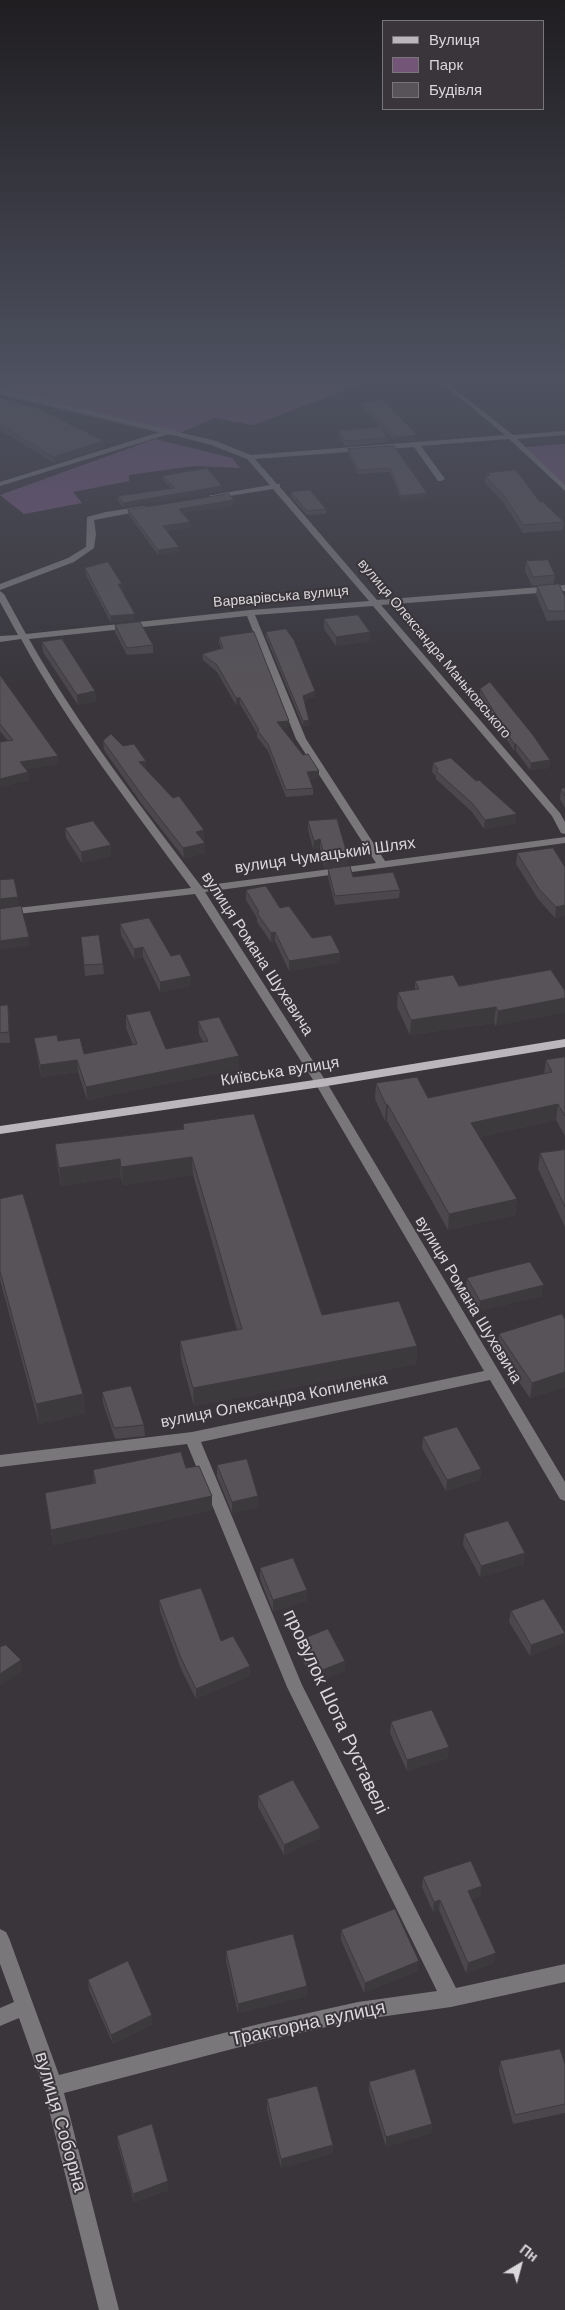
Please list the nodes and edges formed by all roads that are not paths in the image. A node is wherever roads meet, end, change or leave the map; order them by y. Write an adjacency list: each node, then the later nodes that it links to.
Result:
1 (272, 487): 3 (street)
2 (278, 487): 8 (street, вулиця Олександра Маньковського)
3 (201, 499)
4 (153, 507): 5 (street)
5 (0, 588)
6 (565, 588): 8 (street, Варварівська вулиця)
7 (0, 594): 10 (street, вулиця Романа Шухевича)
8 (377, 603): 9 (street, Варварівська вулиця); 12 (street, вулиця Олександра Маньковського)
9 (250, 613): 10 (street, Варварівська вулиця); 14 (street)
10 (25, 636): 11 (street, Варварівська вулиця); 15 (street, вулиця Романа Шухевича)
11 (0, 638)
12 (565, 830)
13 (565, 840): 14 (street, вулиця Чумацький Шлях)
14 (382, 864): 15 (street, вулиця Чумацький Шлях)
15 (198, 890): 16 (street, вулиця Чумацький Шлях); 18 (street, вулиця Романа Шухевича)
16 (0, 913)
17 (565, 1043): 18 (main road, Київська вулиця)
18 (321, 1083): 19 (main road, Київська вулиця); 20 (street, вулиця Романа Шухевича)
19 (0, 1130)
20 (493, 1374): 21 (street, вулиця Олександра Копиленка); 23 (street, вулиця Романа Шухевича)
21 (192, 1438): 22 (street, вулиця Олександра Копиленка); 26 (street, провулок Шота Руставелі)
22 (0, 1461)
23 (565, 1495)
24 (0, 1938): 27 (street, вулиця Соборна)
25 (565, 1973): 26 (street, Тракторна вулиця)
26 (451, 1998): 29 (street, Тракторна вулиця)
27 (24, 2007): 28 (street); 29 (street, вулиця Соборна)
28 (0, 2017)
29 (53, 2086): 30 (street, вулиця Соборна)
30 (109, 2310)

